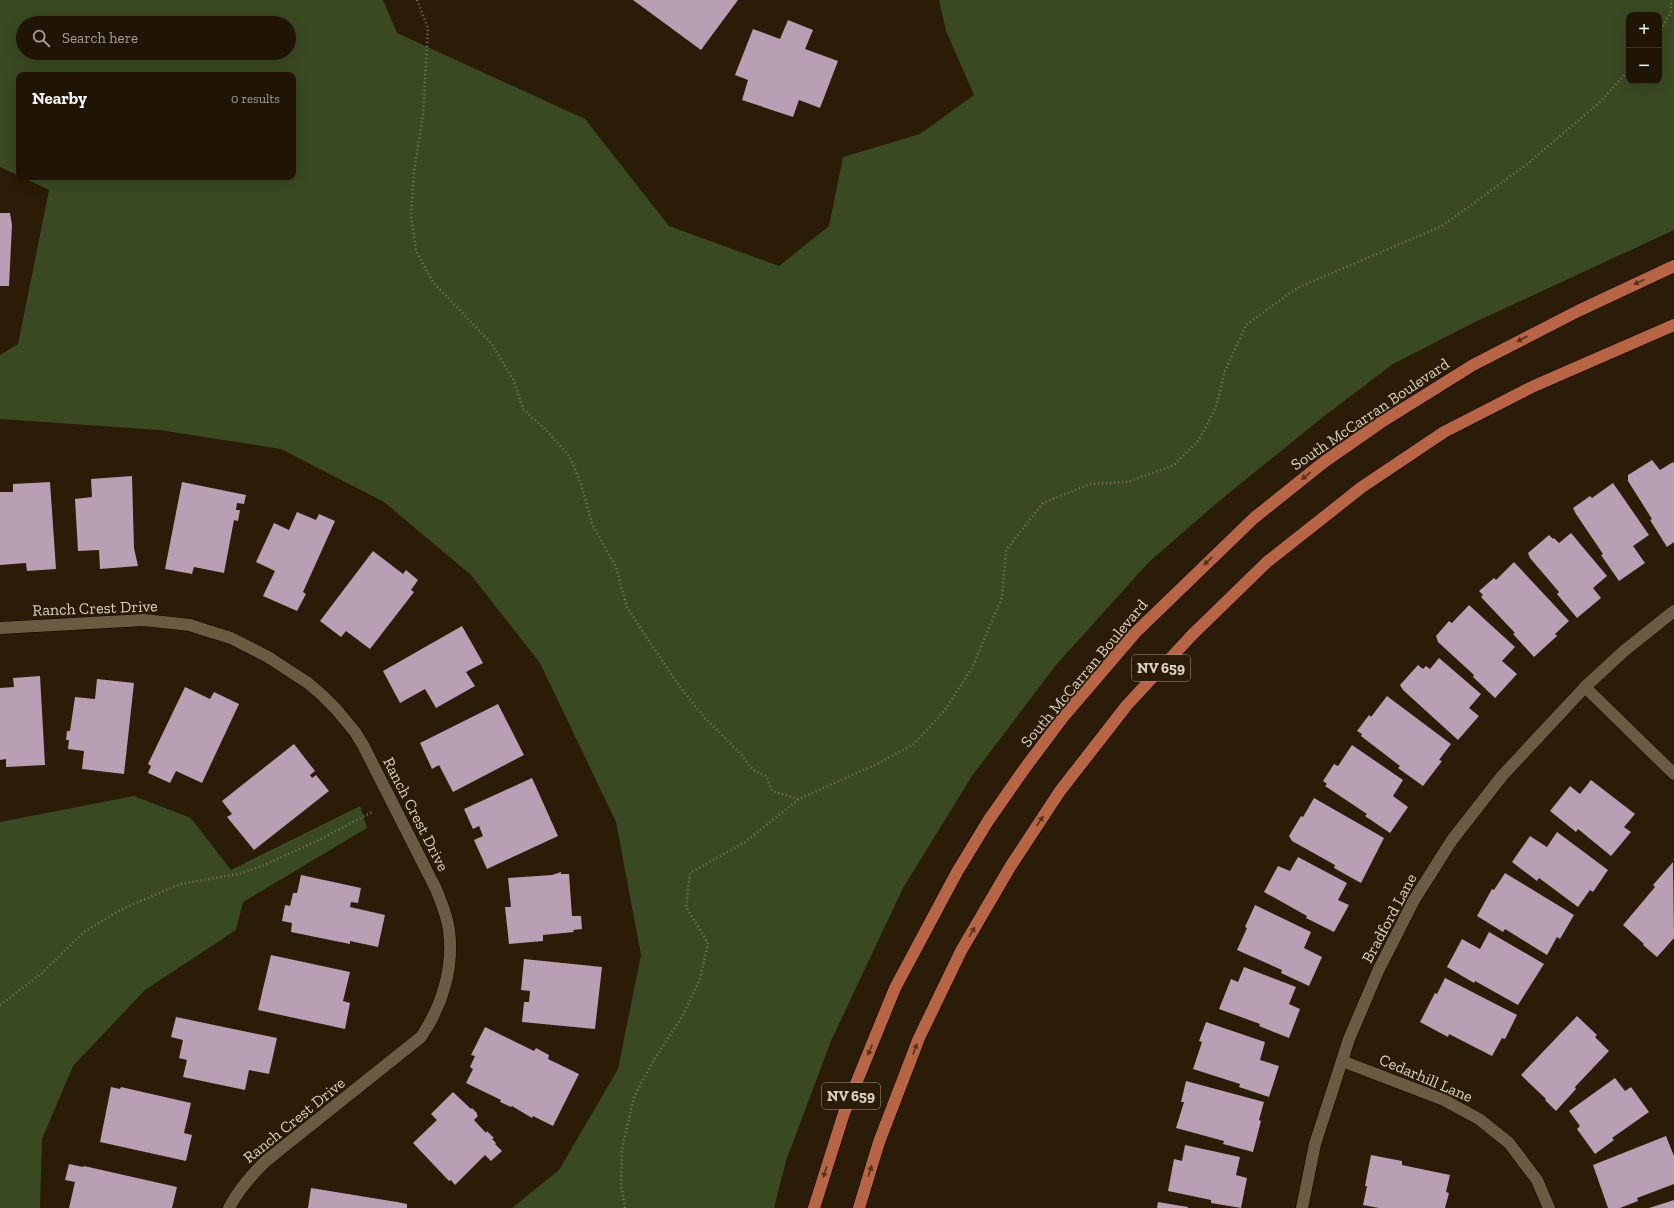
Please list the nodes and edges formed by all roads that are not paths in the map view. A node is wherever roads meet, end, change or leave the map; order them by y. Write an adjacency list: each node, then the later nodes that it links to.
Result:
1 (1674, 266): 9 (main road, South McCarran Boulevard / NV 659, one-way to 9)
2 (1674, 325): 10 (main road, NV 659, one-way to 2)
3 (1674, 611): 5 (street, Bradford Lane)
4 (0, 628): 8 (street, Ranch Crest Drive)
5 (1585, 687): 6 (street); 7 (street, Bradford Lane)
6 (1674, 774)
7 (1342, 1061): 11 (street, Bradford Lane); 12 (street, Cedarhill Lane)
8 (229, 1208)
9 (814, 1208)
10 (859, 1208)
11 (1302, 1208)
12 (1549, 1208)

